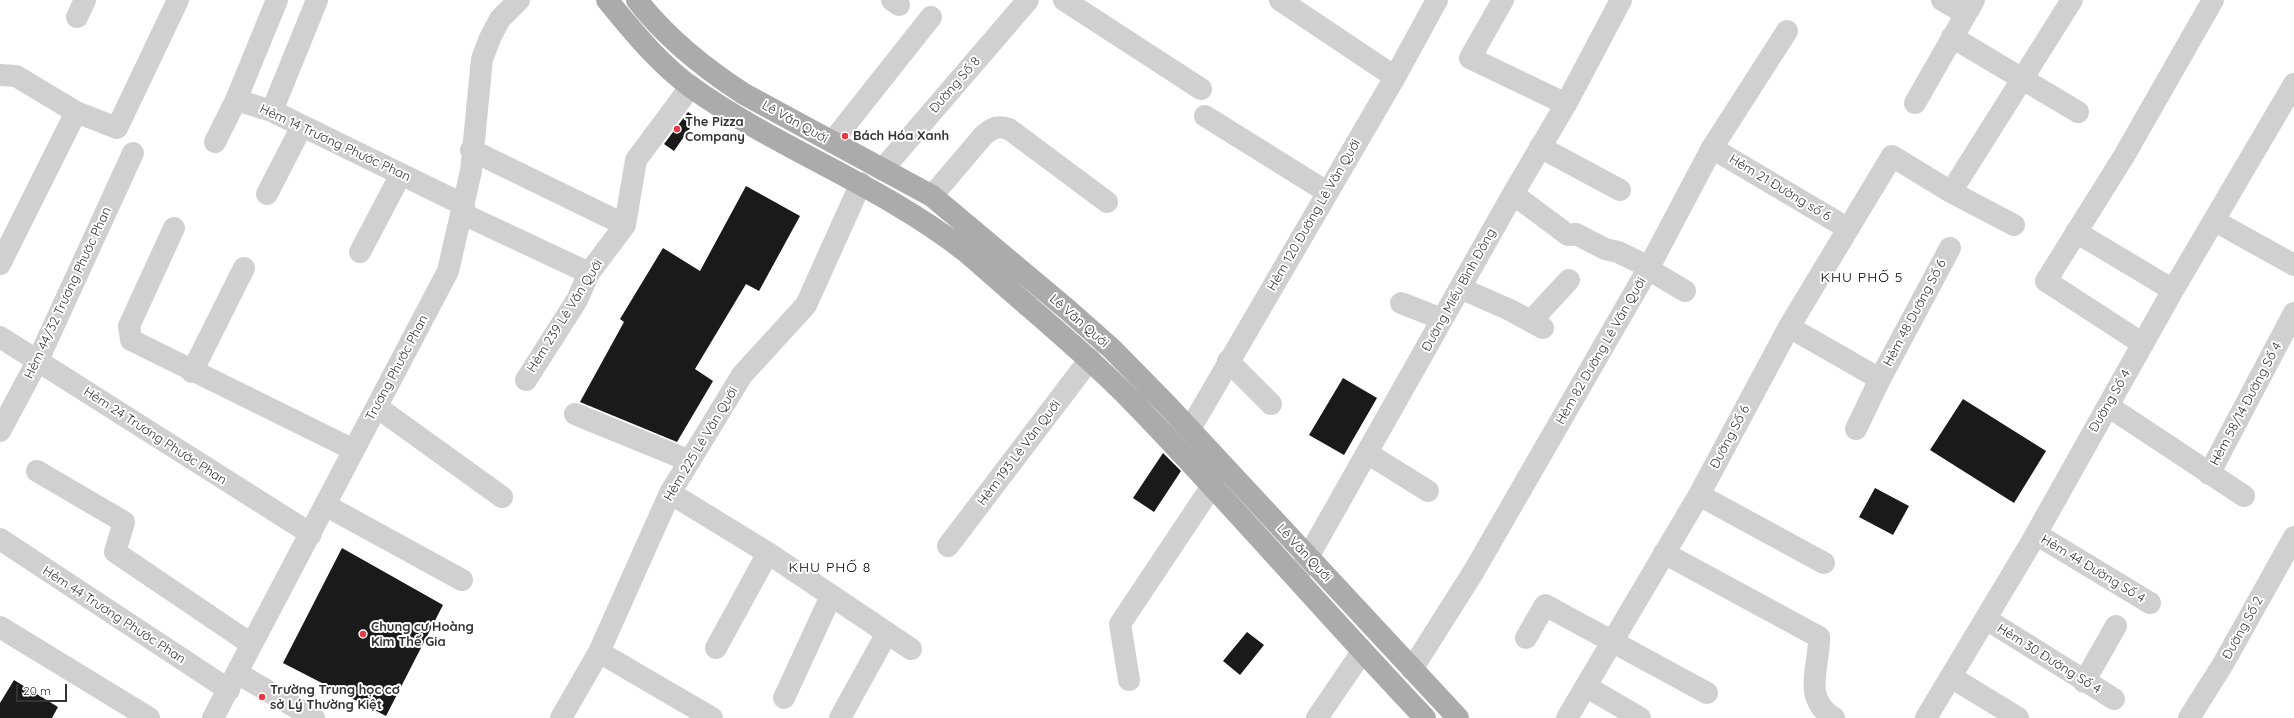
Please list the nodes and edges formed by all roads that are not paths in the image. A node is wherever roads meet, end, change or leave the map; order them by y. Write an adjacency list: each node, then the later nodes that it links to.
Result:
1 (178, 0): 29 (street)
2 (277, 0): 26 (street)
3 (317, 0): 30 (street)
4 (519, 0): 38 (street, Trương Phước Phan)
5 (607, 0): 24 (main road, Lê Văn Quới)
6 (1028, 0): 40 (street, Đường Số 8)
7 (1064, 0): 25 (street)
8 (1280, 0): 21 (street)
9 (1437, 0): 21 (street, Hẻm 120 Đường Lê Văn Quới)
10 (1503, 0): 28 (street)
11 (1621, 0): 28 (street, Đường Miếu Bình Đông)
12 (1942, 0): 16 (street)
13 (2072, 0): 22 (street)
14 (2213, 0): 56 (street)
15 (644, 3): 35 (main road, Lê Văn Quới)
16 (1970, 7): 19 (street)
17 (931, 17): 35 (street)
18 (1787, 31): 37 (street, Hẻm 82 Đường Lê Văn Quới)
19 (1952, 37): 22 (street); 27 (street)
20 (0, 75): 29 (street)
21 (1395, 77): 44 (street, Hẻm 120 Đường Lê Văn Quới)
22 (2023, 78): 31 (street); 45 (street)
23 (2294, 84): 51 (street, Đường Số 4)
24 (691, 86): 42 (main road, Lê Văn Quới); 52 (street, Hẻm 239 Lê Văn Quới)
25 (1201, 89)
26 (236, 100): 30 (street, Hẻm 14 Trương Phước Phan); 34 (street)
27 (1915, 103)
28 (1566, 104): 36 (street, Đường Miếu Bình Đông)
29 (76, 112): 59 (street)
30 (272, 112): 33 (street, Hẻm 14 Trương Phước Phan)
31 (2078, 112)
32 (1205, 116): 44 (street)
33 (302, 126): 41 (street, Hẻm 14 Trương Phước Phan); 46 (street)
34 (215, 142)
35 (832, 142): 40 (main road, Lê Văn Quới)
36 (1540, 147): 43 (street); 47 (street, Đường Miếu Bình Đông)
37 (1712, 148): 55 (street, Hẻm 21 Đường số 6); 62 (street, Hẻm 82 Đường Lê Văn Quới)
38 (472, 150): 50 (street, Trương Phước Phan); 52 (street)
39 (133, 153): 75 (street, Hẻm 44/32 Trương Phước Phan)
40 (882, 170): 48 (main road, Lê Văn Quới)
41 (400, 174): 50 (street, Hẻm 14 Trương Phước Phan); 58 (street)
42 (861, 183): 74 (main road, Lê Văn Quới); 89 (street, Hẻm 225 Lê Văn Quới)
43 (1620, 190)
44 (1327, 192): 76 (street, Hẻm 120 Đường Lê Văn Quới)
45 (1951, 192): 53 (street); 55 (street, Đường Số 6)
46 (268, 194)
47 (1513, 194): 62 (street); 65 (street, Đường Miếu Bình Đông)
48 (932, 196): 49 (street); 84 (main road, Lê Văn Quới)
49 (1107, 202)
50 (464, 209): 63 (street, Hẻm 14 Trương Phước Phan); 82 (street, Trương Phước Phan)
51 (2215, 221): 60 (street); 66 (street, Đường Số 4)
52 (625, 225): 63 (street, Hẻm 239 Lê Văn Quới)
53 (2014, 225)
54 (174, 228): 77 (street)
55 (1848, 228): 71 (street, Đường Số 6)
56 (2076, 232): 66 (street); 73 (street)
57 (1950, 248): 78 (street, Hẻm 48 Đường Số 6)
58 (360, 252)
59 (0, 264)
60 (2294, 265)
61 (244, 268): 77 (street)
62 (1648, 268): 67 (street); 123 (street, Hẻm 82 Đường Lê Văn Quới)
63 (589, 273): 79 (street, Hẻm 239 Lê Văn Quới)
64 (1569, 280): 65 (street)
65 (1460, 288): 70 (street, Đường Miếu Bình Đông)
66 (2173, 290): 73 (street, Đường Số 4)
67 (1685, 291)
68 (1401, 302): 70 (street)
69 (2294, 313): 91 (street, Hẻm 58/14 Đường Số 4)
70 (1442, 319): 88 (street, Đường Miếu Bình Đông)
71 (1789, 326): 78 (street, Hẻm 48 Đường Số 6); 95 (street, Đường Số 6)
72 (0, 337): 75 (street, Hẻm 24 Trương Phước Phan)
73 (2143, 344): 81 (street, Đường Số 4)
74 (1090, 359): 92 (main road, Lê Văn Quới); 103 (street, Hẻm 193 Lê Văn Quới)
75 (38, 360): 86 (street, Hẻm 44/32 Trương Phước Phan); 99 (street, Hẻm 24 Trương Phước Phan)
76 (1228, 361): 80 (street); 84 (street, Hẻm 120 Đường Lê Văn Quới)
77 (192, 372): 87 (street)
78 (1880, 379): 85 (street, Hẻm 48 Đường Số 6)
79 (526, 380)
80 (1271, 404)
81 (2108, 406): 91 (street); 100 (street, Đường Số 4)
82 (377, 407): 87 (street, Trương Phước Phan); 97 (street)
83 (575, 414): 89 (street)
84 (1190, 429): 106 (main road, Lê Văn Quới)
85 (1856, 429)
86 (0, 431)
87 (354, 450): 98 (street, Trương Phước Phan)
88 (1367, 453): 93 (street); 106 (street, Đường Miếu Bình Đông)
89 (690, 461): 94 (street, Hẻm 225 Lê Văn Quới)
90 (37, 471): 118 (street)
91 (2209, 474): 96 (street)
92 (1212, 486): 108 (main road, Lê Văn Quới); 125 (street)
93 (1428, 491)
94 (670, 493): 104 (street); 121 (street, Hẻm 225 Lê Văn Quới)
95 (1699, 495): 105 (street, Đường Số 6); 107 (street)
96 (2244, 496)
97 (502, 497)
98 (325, 506): 99 (street, Trương Phước Phan); 109 (street)
99 (311, 534): 118 (street, Trương Phước Phan)
100 (2036, 534): 111 (street, Hẻm 44 Đường Số 4); 112 (street, Đường Số 4)
101 (2294, 537): 146 (street, Đường Số 2)
102 (0, 540): 126 (street, Hẻm 44 Trương Phước Phan)
103 (948, 546)
104 (768, 553): 110 (street); 119 (street)
105 (1664, 553): 117 (street, Đường Số 6); 143 (street)
106 (1309, 557): 108 (street, Đường Miếu Bình Đông); 123 (main road, Lê Văn Quới)
107 (1824, 563)
108 (1296, 579): 122 (main road, Lê Văn Quới)
109 (462, 580)
110 (831, 596): 115 (street); 130 (street)
111 (2150, 603)
112 (1986, 619): 124 (street, Đường Số 4); 127 (street, Hẻm 30 Đường Số 4)
113 (0, 626): 133 (street)
114 (2116, 626): 127 (street)
115 (887, 633): 120 (street); 137 (street)
116 (1526, 638): 117 (street)
117 (1613, 641): 128 (street, Đường Số 6); 129 (street)
118 (251, 644): 126 (street, Trương Phước Phan)
119 (716, 648)
120 (911, 649)
121 (599, 652): 132 (street, Hẻm 225 Lê Văn Quới); 136 (street)
122 (1362, 652): 138 (street); 139 (main road, Lê Văn Quới)
123 (1412, 669): 140 (main road, Lê Văn Quới)
124 (1951, 677): 144 (street, Đường Số 4); 145 (street)
125 (1129, 680)
126 (233, 681): 134 (street, Trương Phước Phan); 135 (street, Hẻm 44 Trương Phước Phan)
127 (2084, 682): 131 (street, Hẻm 30 Đường Số 4)
128 (1587, 687): 141 (street, Đường Số 6); 142 (street)
129 (1707, 693)
130 (784, 698)
131 (2114, 699)
132 (568, 715)
133 (150, 718)
134 (213, 718)
135 (314, 718)
136 (712, 718)
137 (840, 718)
138 (1317, 718)
139 (1424, 718)
140 (1458, 718)
141 (1568, 718)
142 (1640, 718)
143 (1834, 718)
144 (1926, 718)
145 (2018, 718)
146 (2189, 718)

